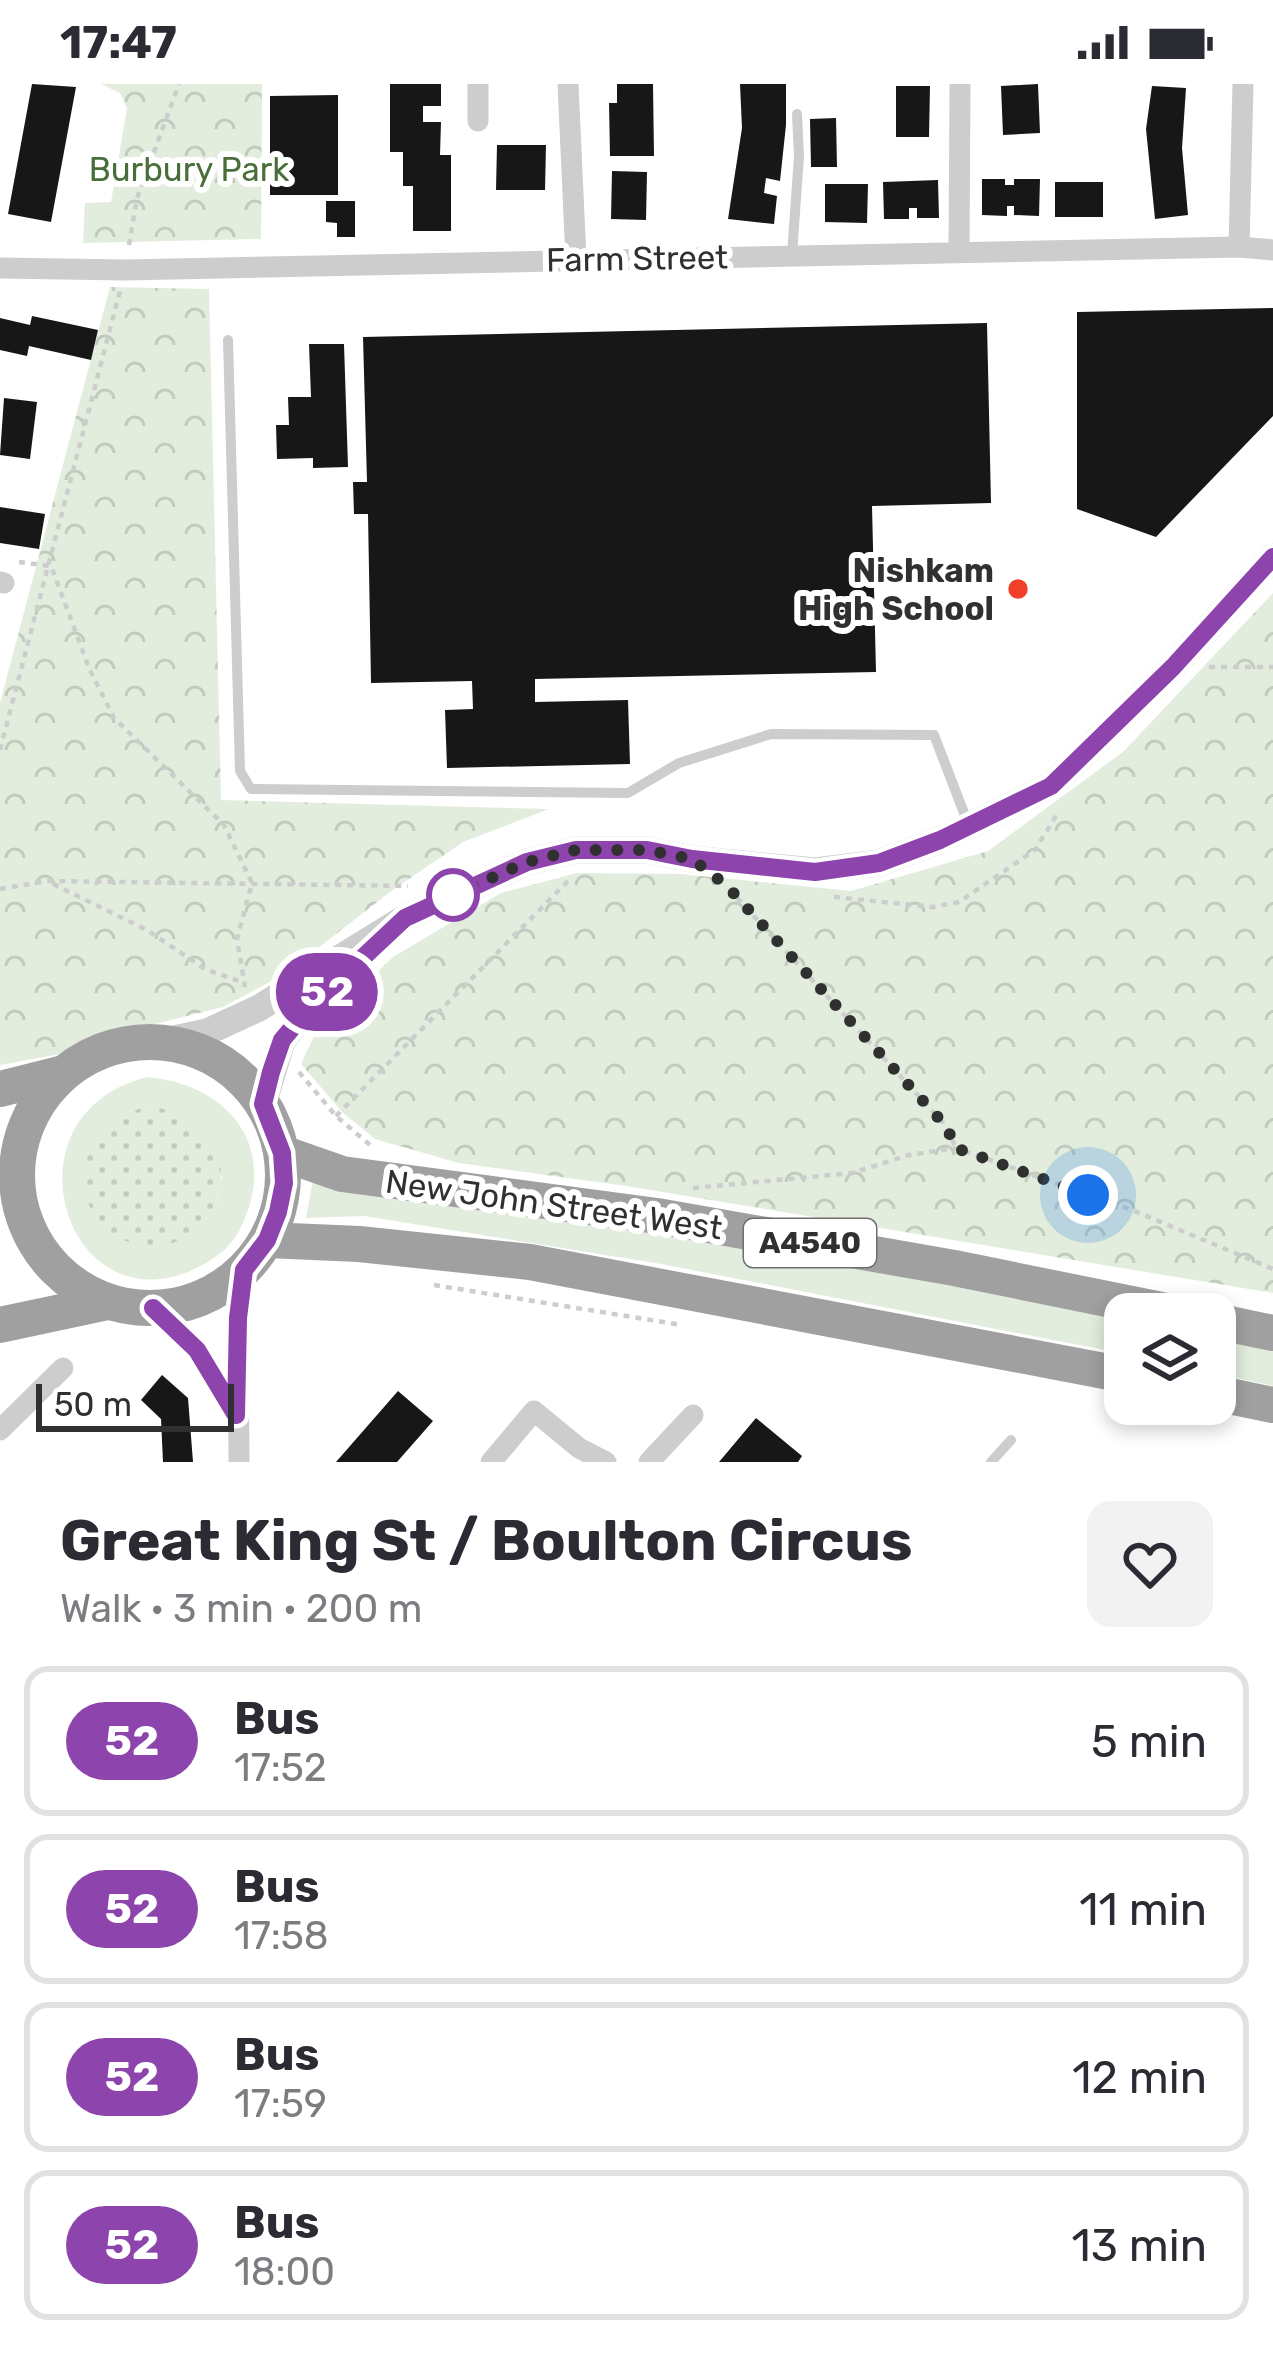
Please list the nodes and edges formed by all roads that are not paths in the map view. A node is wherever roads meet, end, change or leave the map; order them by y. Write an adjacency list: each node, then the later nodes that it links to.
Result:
1 (478, 84): 6 (street)
2 (568, 84): 11 (street)
3 (960, 84): 9 (street)
4 (1244, 84): 7 (street)
5 (797, 114): 10 (lane)
6 (478, 121)
7 (1239, 247): 8 (street, Farm Street); 9 (street, Farm Street)
8 (1273, 250)
9 (959, 252): 10 (street, Farm Street)
10 (792, 255): 11 (street, Farm Street)
11 (576, 259): 12 (street, Farm Street)
12 (0, 268)
13 (228, 340): 15 (lane)
14 (1273, 557): 15 (street)
15 (969, 826): 16 (street)
16 (405, 918): 17 (street); 20 (street)
17 (160, 1042): 18 (highway); 20 (highway)
18 (64, 1073): 19 (highway); 22 (highway)
19 (0, 1088)
20 (263, 1104): 21 (highway)
21 (282, 1153): 23 (highway); 26 (highway, New John Street West / A4540)
22 (12, 1174): 24 (highway); 27 (highway)
23 (267, 1240): 25 (highway); 33 (highway, New John Street West / A4540)
24 (0, 1251)
25 (244, 1270): 28 (highway); 36 (street)
26 (1104, 1298)
27 (108, 1302): 28 (highway); 29 (highway)
28 (153, 1308): 36 (street)
29 (0, 1325)
30 (1236, 1325): 31 (highway)
31 (1273, 1333)
32 (63, 1368): 38 (street)
33 (1104, 1371)
34 (1236, 1397): 35 (highway)
35 (1273, 1405)
36 (236, 1415): 40 (street)
37 (693, 1415): 43 (street)
38 (0, 1430)
39 (1011, 1440): 44 (lane)
40 (239, 1462)
41 (491, 1462): 42 (street)
42 (606, 1462)
43 (649, 1462)
44 (991, 1462)

